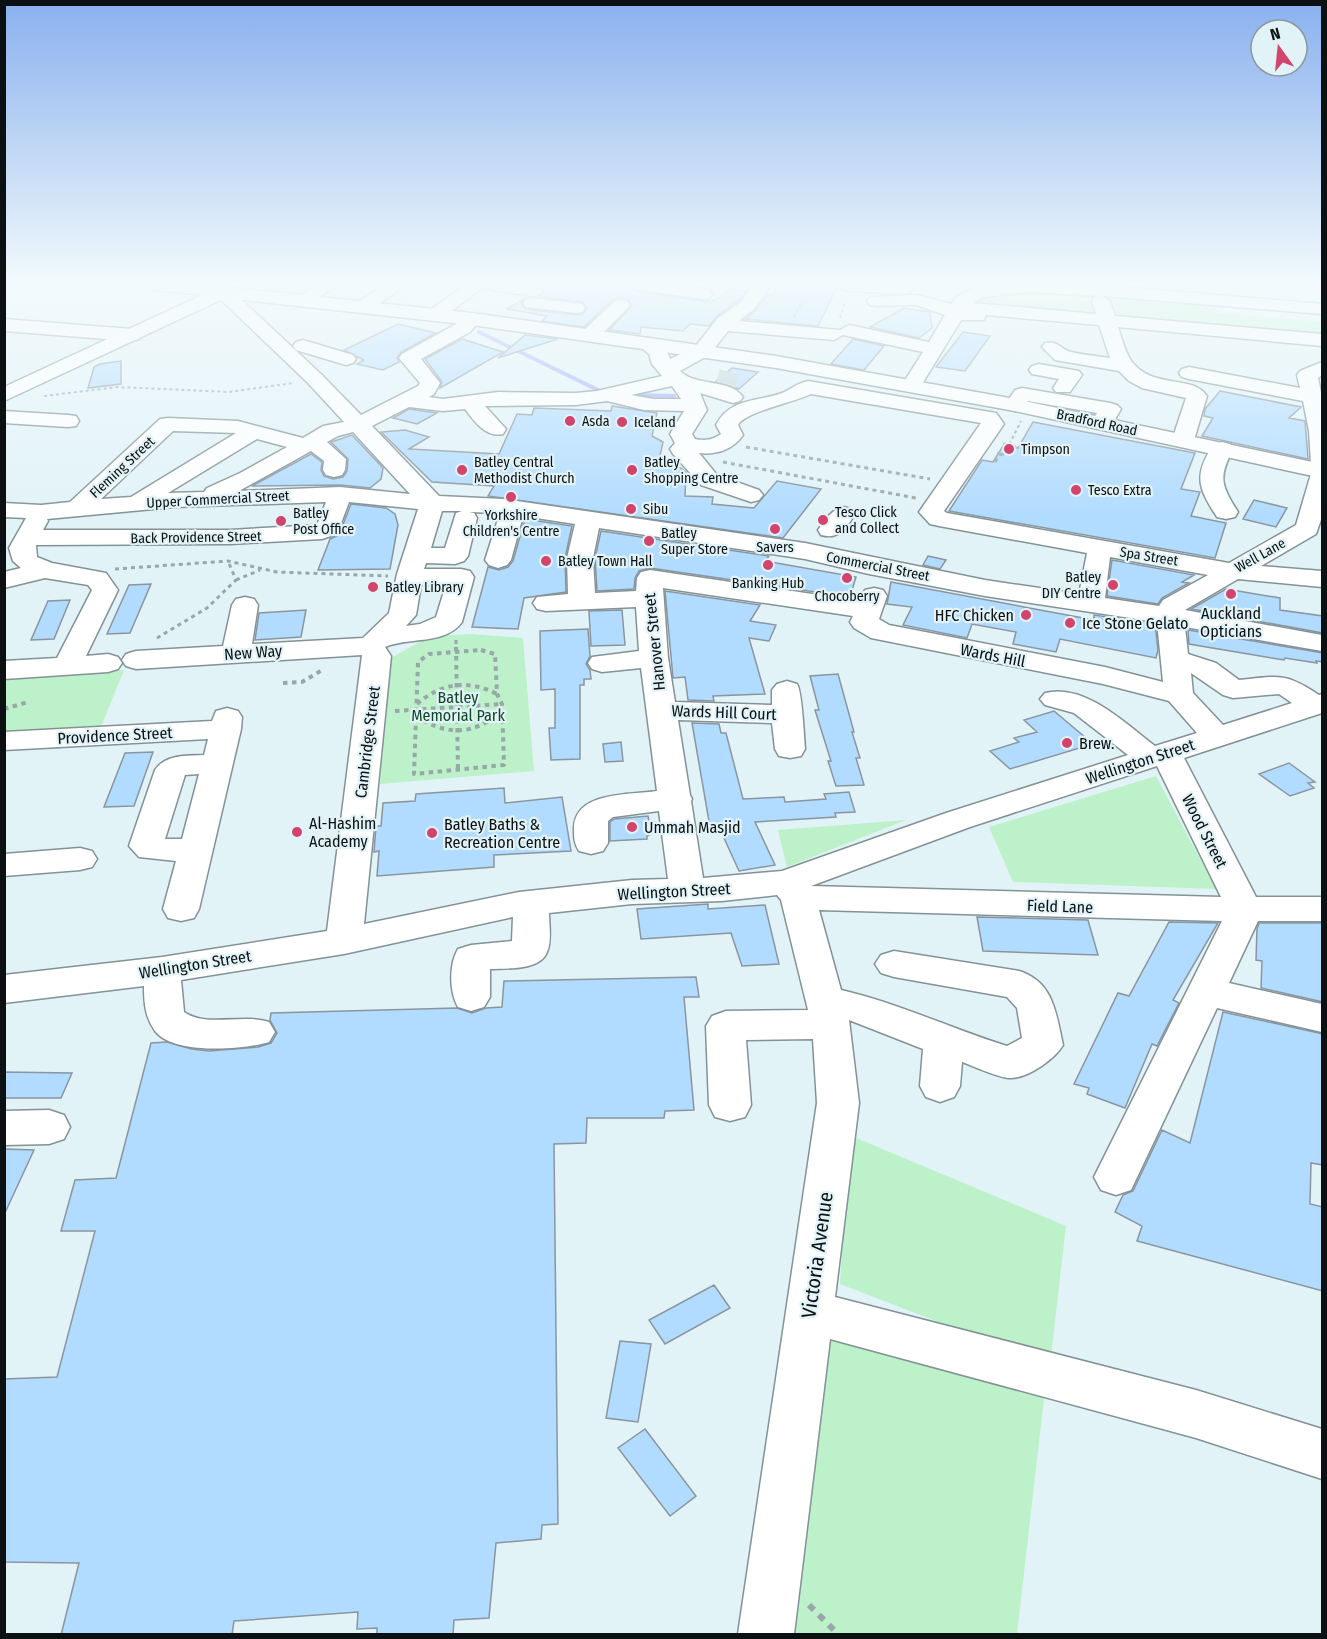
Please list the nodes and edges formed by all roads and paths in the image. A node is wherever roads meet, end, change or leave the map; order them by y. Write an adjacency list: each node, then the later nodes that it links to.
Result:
1 (75, 361): 19 (street)
2 (296, 361): 14 (street)
3 (412, 361): 22 (street)
4 (674, 361): 10 (street)
5 (683, 361): 10 (street)
6 (926, 361): 17 (street)
7 (1096, 361): 11 (street)
8 (1121, 361): 11 (street)
9 (776, 362): 10 (street, Bradford Road); 17 (street, Bradford Road)
10 (679, 365): 15 (street); 18 (street); 25 (street); 25 (street)
11 (1124, 366): 35 (street)
12 (1039, 370): 21 (street)
13 (1189, 373): 16 (street)
14 (315, 379): 20 (path); 30 (street)
15 (717, 379)
16 (1316, 383): 33 (street)
17 (912, 385): 24 (street, Bradford Road)
18 (608, 394): 23 (street); 25 (street)
19 (4, 395)
20 (43, 396)
21 (1055, 399): 24 (street); 29 (street)
22 (407, 401): 23 (street); 30 (street)
23 (471, 401): 32 (street)
24 (1015, 405): 29 (street, Bradford Road)
25 (695, 406): 39 (street)
26 (267, 412): 31 (street)
27 (15, 418): 28 (street); 34 (street)
28 (69, 421)
29 (1102, 423): 35 (street, Bradford Road)
30 (358, 425): 38 (street); 45 (street)
31 (246, 429): 38 (street); 49 (street, Fleming Street); 57 (street)
32 (495, 429)
33 (1321, 431): 42 (street)
34 (4, 433)
35 (1184, 440): 41 (street, Bradford Road)
36 (724, 443): 39 (street); 47 (path); 47 (street)
37 (1010, 443): 40 (path)
38 (308, 444): 43 (street); 46 (street)
39 (690, 451): 52 (street); 55 (path)
40 (1000, 455)
41 (1216, 459): 44 (street, Bradford Road); 62 (street)
42 (1323, 464)
43 (334, 470)
44 (1323, 472): 73 (street, Well Lane)
45 (409, 476): 53 (street); 56 (street)
46 (248, 478): 51 (street); 54 (street)
47 (952, 483): 55 (street)
48 (4, 489): 49 (street)
49 (95, 493): 60 (street, Fleming Street)
50 (340, 494): 51 (street, Upper Commercial Street); 53 (street, Upper Commercial Street); 65 (street, Back Providence Street)
51 (280, 495): 54 (street, Upper Commercial Street)
52 (751, 495)
53 (372, 496): 56 (street, Upper Commercial Street)
54 (175, 500): 57 (street, Upper Commercial Street)
55 (939, 502): 66 (street, Spa Street)
56 (432, 503): 58 (street, Commercial Street); 69 (street)
57 (134, 504): 60 (street, Upper Commercial Street)
58 (513, 508): 64 (street, Commercial Street); 67 (street)
59 (4, 510): 61 (street, Upper Commercial Street)
60 (76, 510): 61 (street, Upper Commercial Street)
61 (41, 512): 65 (street)
62 (1226, 512)
63 (465, 518): 69 (street)
64 (589, 518): 70 (street, Commercial Street); 78 (street)
65 (28, 538): 71 (street)
66 (1104, 548): 73 (street, Spa Street); 81 (street)
67 (498, 560)
68 (228, 561): 72 (path); 74 (path); 77 (path)
69 (414, 564): 72 (path); 85 (street); 87 (street)
70 (883, 569): 81 (street, Commercial Street); 84 (street)
71 (45, 570): 74 (street); 75 (street)
72 (260, 570): 77 (path)
73 (1231, 571): 76 (street, Spa Street); 83 (street, Well Lane)
74 (73, 574): 94 (street)
75 (4, 579)
76 (1323, 579)
77 (236, 580): 86 (path)
78 (582, 595): 79 (street); 80 (street)
79 (649, 599): 84 (street, Hanover Street); 91 (street, Hanover Street)
80 (546, 603)
81 (1091, 604): 83 (street, Commercial Street)
82 (245, 605): 90 (street)
83 (1170, 616): 88 (street, Commercial Street); 92 (street)
84 (867, 617): 100 (street)
85 (448, 622): 87 (street, New Way); 89 (path)
86 (154, 639)
87 (374, 643): 90 (street, New Way); 129 (street, Cambridge Street)
88 (1323, 643)
89 (458, 651): 98 (path); 99 (path); 103 (path)
90 (236, 653): 94 (street, New Way)
91 (654, 658): 93 (street); 109 (street, Hanover Street)
92 (1175, 659): 100 (street); 105 (street)
93 (602, 663)
94 (67, 666): 95 (street, New Way)
95 (21, 669)
96 (302, 682): 97 (path)
97 (283, 683)
98 (458, 684): 99 (path); 103 (path); 106 (path)
99 (497, 694): 104 (path)
100 (1179, 696): 112 (street)
101 (1055, 699): 115 (street)
102 (28, 702): 107 (path)
103 (417, 704): 110 (path)
104 (502, 704): 106 (path); 108 (path)
105 (1319, 705): 112 (street, Wellington Street)
106 (458, 707): 110 (path); 111 (path)
107 (4, 708)
108 (500, 711): 111 (path); 117 (path)
109 (662, 711): 114 (street, Wards Hill Court); 118 (street, Hanover Street)
110 (416, 712): 111 (path); 117 (path)
111 (458, 731): 117 (path)
112 (1217, 736): 115 (street, Wellington Street)
113 (4, 741): 116 (street, Providence Street)
114 (790, 749)
115 (1158, 755): 124 (street, Wellington Street); 128 (street, Wood Street)
116 (217, 764): 120 (street, Providence Street); 120 (street)
117 (458, 771)
118 (676, 799): 119 (street); 123 (street, Hanover Street)
119 (591, 843)
120 (195, 851): 126 (street, Providence Street)
121 (80, 858): 122 (street)
122 (4, 865)
123 (687, 890): 124 (street, Wellington Street); 125 (street, Wellington Street)
124 (792, 890): 128 (street, Field Lane); 135 (street, Victoria Avenue)
125 (531, 903): 129 (street, Wellington Street); 134 (street)
126 (181, 909)
127 (1323, 909): 128 (street, Field Lane)
128 (1245, 910): 133 (street)
129 (344, 941): 131 (street, Wellington Street)
130 (894, 964): 138 (street)
131 (162, 970): 132 (street, Wellington Street); 137 (street)
132 (4, 989)
133 (1205, 992): 136 (street); 143 (street)
134 (471, 998)
135 (828, 1012): 138 (street); 140 (street); 144 (street, Victoria Avenue)
136 (1323, 1018)
137 (255, 1032)
138 (943, 1041): 139 (street)
139 (940, 1086)
140 (730, 1105)
141 (49, 1127): 142 (street)
142 (4, 1128)
143 (1116, 1177)
144 (810, 1312): 145 (street); 146 (street, Victoria Avenue)
145 (1323, 1454)
146 (766, 1635)

